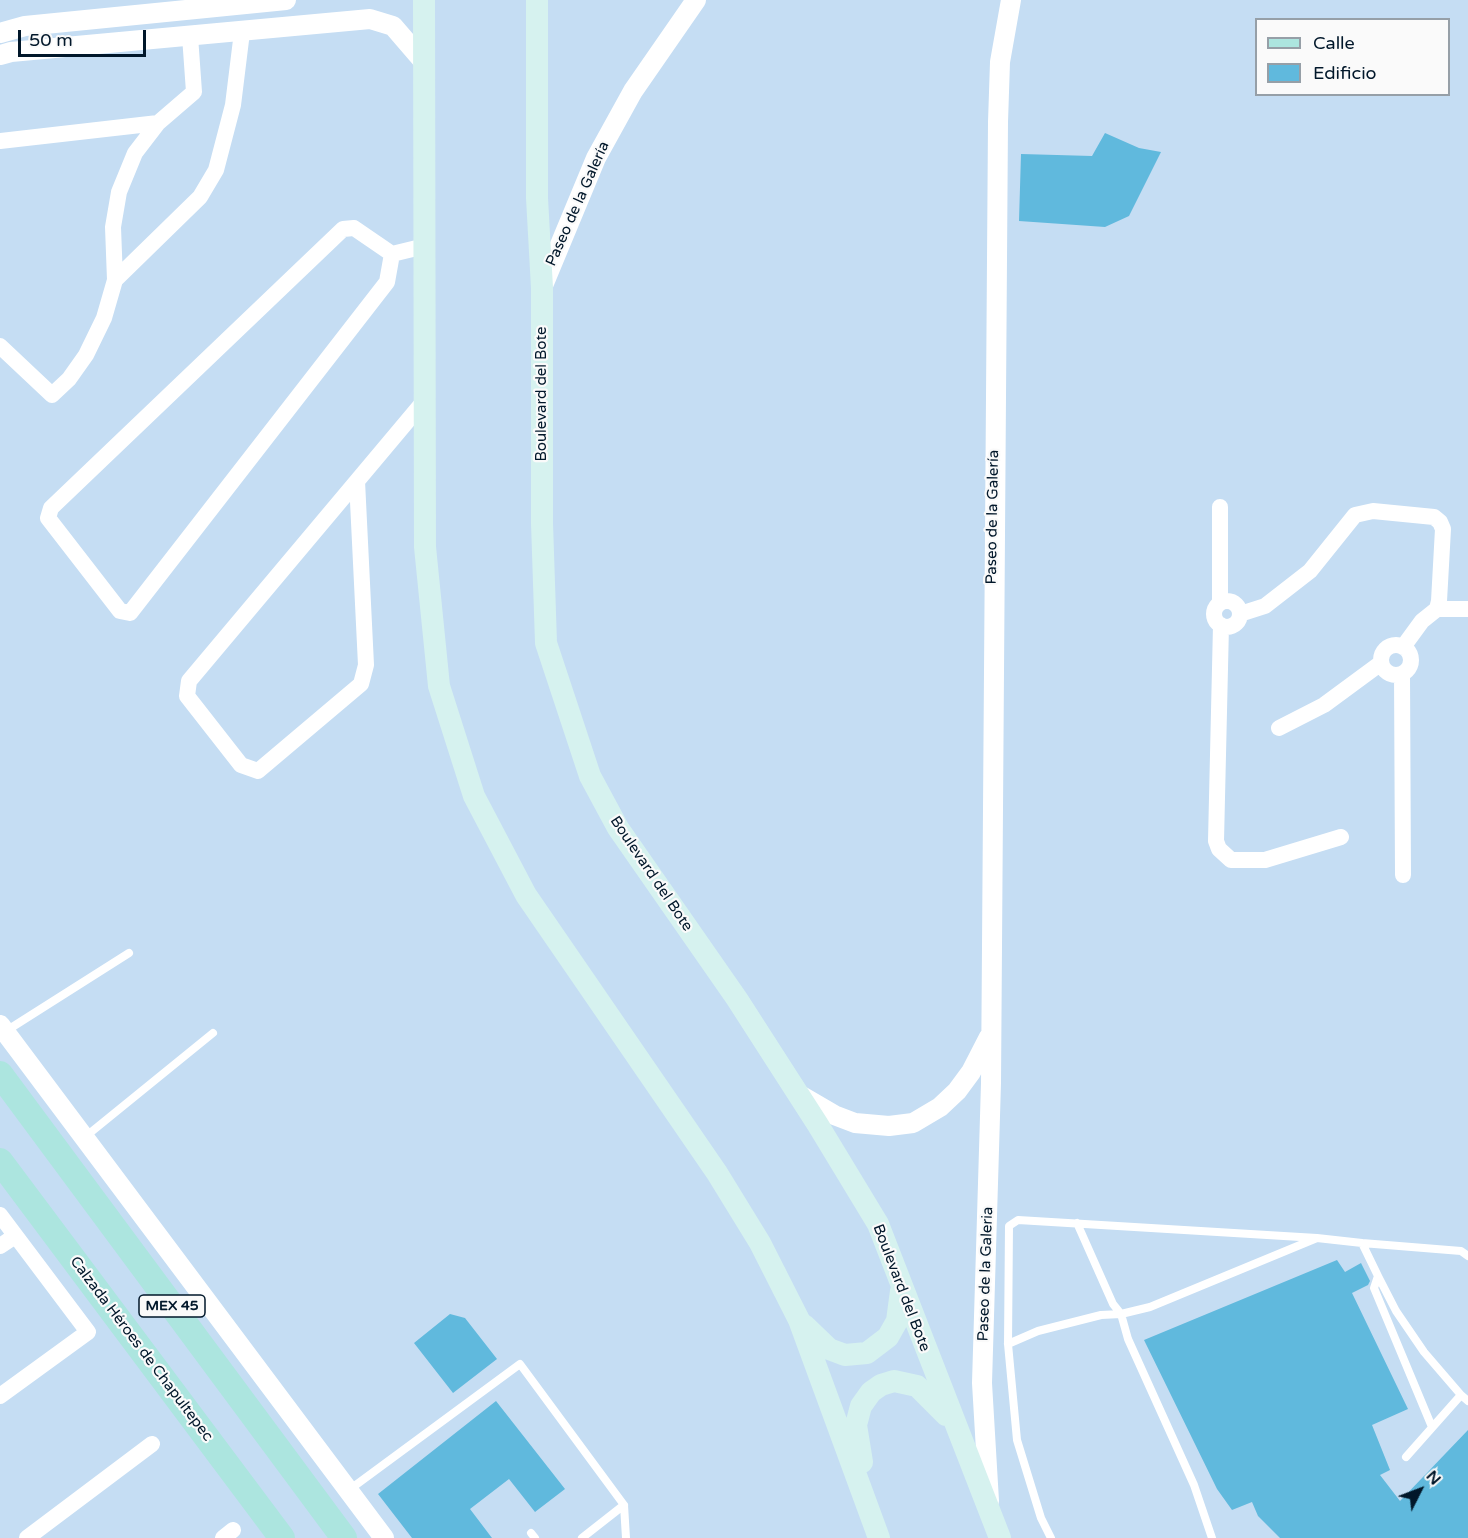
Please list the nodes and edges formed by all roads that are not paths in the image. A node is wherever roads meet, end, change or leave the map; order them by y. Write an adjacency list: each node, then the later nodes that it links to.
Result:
1 (424, 0): 12 (main road)
2 (537, 0): 18 (main road, Boulevard del Bote)
3 (696, 0): 18 (street, Paseo de la Galería)
4 (1011, 0): 37 (street, Paseo de la Galería)
5 (275, 12): 6 (street); 7 (street); 12 (street)
6 (106, 20): 8 (street); 10 (street)
7 (242, 32): 9 (street); 17 (street)
8 (0, 33)
9 (190, 36): 10 (street); 13 (street)
10 (109, 43): 11 (street)
11 (0, 55)
12 (424, 63): 15 (main road)
13 (158, 123): 14 (street); 17 (street)
14 (0, 141)
15 (425, 246): 16 (street); 20 (main road)
16 (392, 254): 16 (street)
17 (115, 280): 19 (street)
18 (542, 288): 39 (main road, Boulevard del Bote)
19 (0, 346)
20 (425, 400): 21 (street); 52 (main road)
21 (357, 481): 21 (street)
22 (1220, 507): 23 (street)
23 (1221, 603): 26 (street); 27 (street)
24 (1437, 609): 25 (street); 26 (street); 28 (street)
25 (1468, 609)
26 (1240, 614): 27 (street)
27 (1221, 625): 32 (street)
28 (1403, 647): 29 (street); 30 (street)
29 (1381, 663): 30 (street); 31 (street)
30 (1402, 674): 33 (street)
31 (1279, 728)
32 (1341, 837)
33 (1403, 875)
34 (129, 953): 35 (lane)
35 (3, 1028): 40 (street)
36 (213, 1033): 40 (lane)
37 (991, 1035): 39 (street); 63 (street, Paseo de la Galeria)
38 (0, 1074): 66 (main road, MEX 45)
39 (798, 1094): 50 (main road, Boulevard del Bote)
40 (85, 1137): 60 (street)
41 (0, 1161): 65 (main road, Calzada Héroes de Chapultepec / MEX 45)
42 (0, 1215): 44 (street)
43 (1077, 1223): 45 (lane); 51 (lane); 53 (lane)
44 (15, 1236): 47 (street); 54 (street)
45 (1317, 1238): 46 (lane); 51 (lane)
46 (1362, 1243): 48 (lane); 49 (lane)
47 (0, 1246)
48 (1468, 1256)
49 (1378, 1276): 55 (lane); 57 (lane)
50 (901, 1288): 52 (main road); 56 (main road, Boulevard del Bote)
51 (1120, 1314): 53 (lane); 72 (lane)
52 (799, 1320): 62 (main road)
53 (1008, 1344): 71 (lane)
54 (0, 1396)
55 (1464, 1398): 57 (lane)
56 (954, 1425): 62 (main road); 63 (main road, Boulevard del Bote)
57 (1432, 1427): 59 (lane)
58 (152, 1444): 64 (street)
59 (1406, 1457)
60 (349, 1491): 61 (lane); 67 (street)
61 (624, 1504): 68 (lane); 69 (lane)
62 (870, 1513): 70 (main road)
63 (998, 1529)
64 (27, 1538)
65 (282, 1538)
66 (344, 1538)
67 (384, 1538)
68 (582, 1538)
69 (626, 1538)
70 (879, 1538)
71 (1051, 1538)
72 (1212, 1538)

